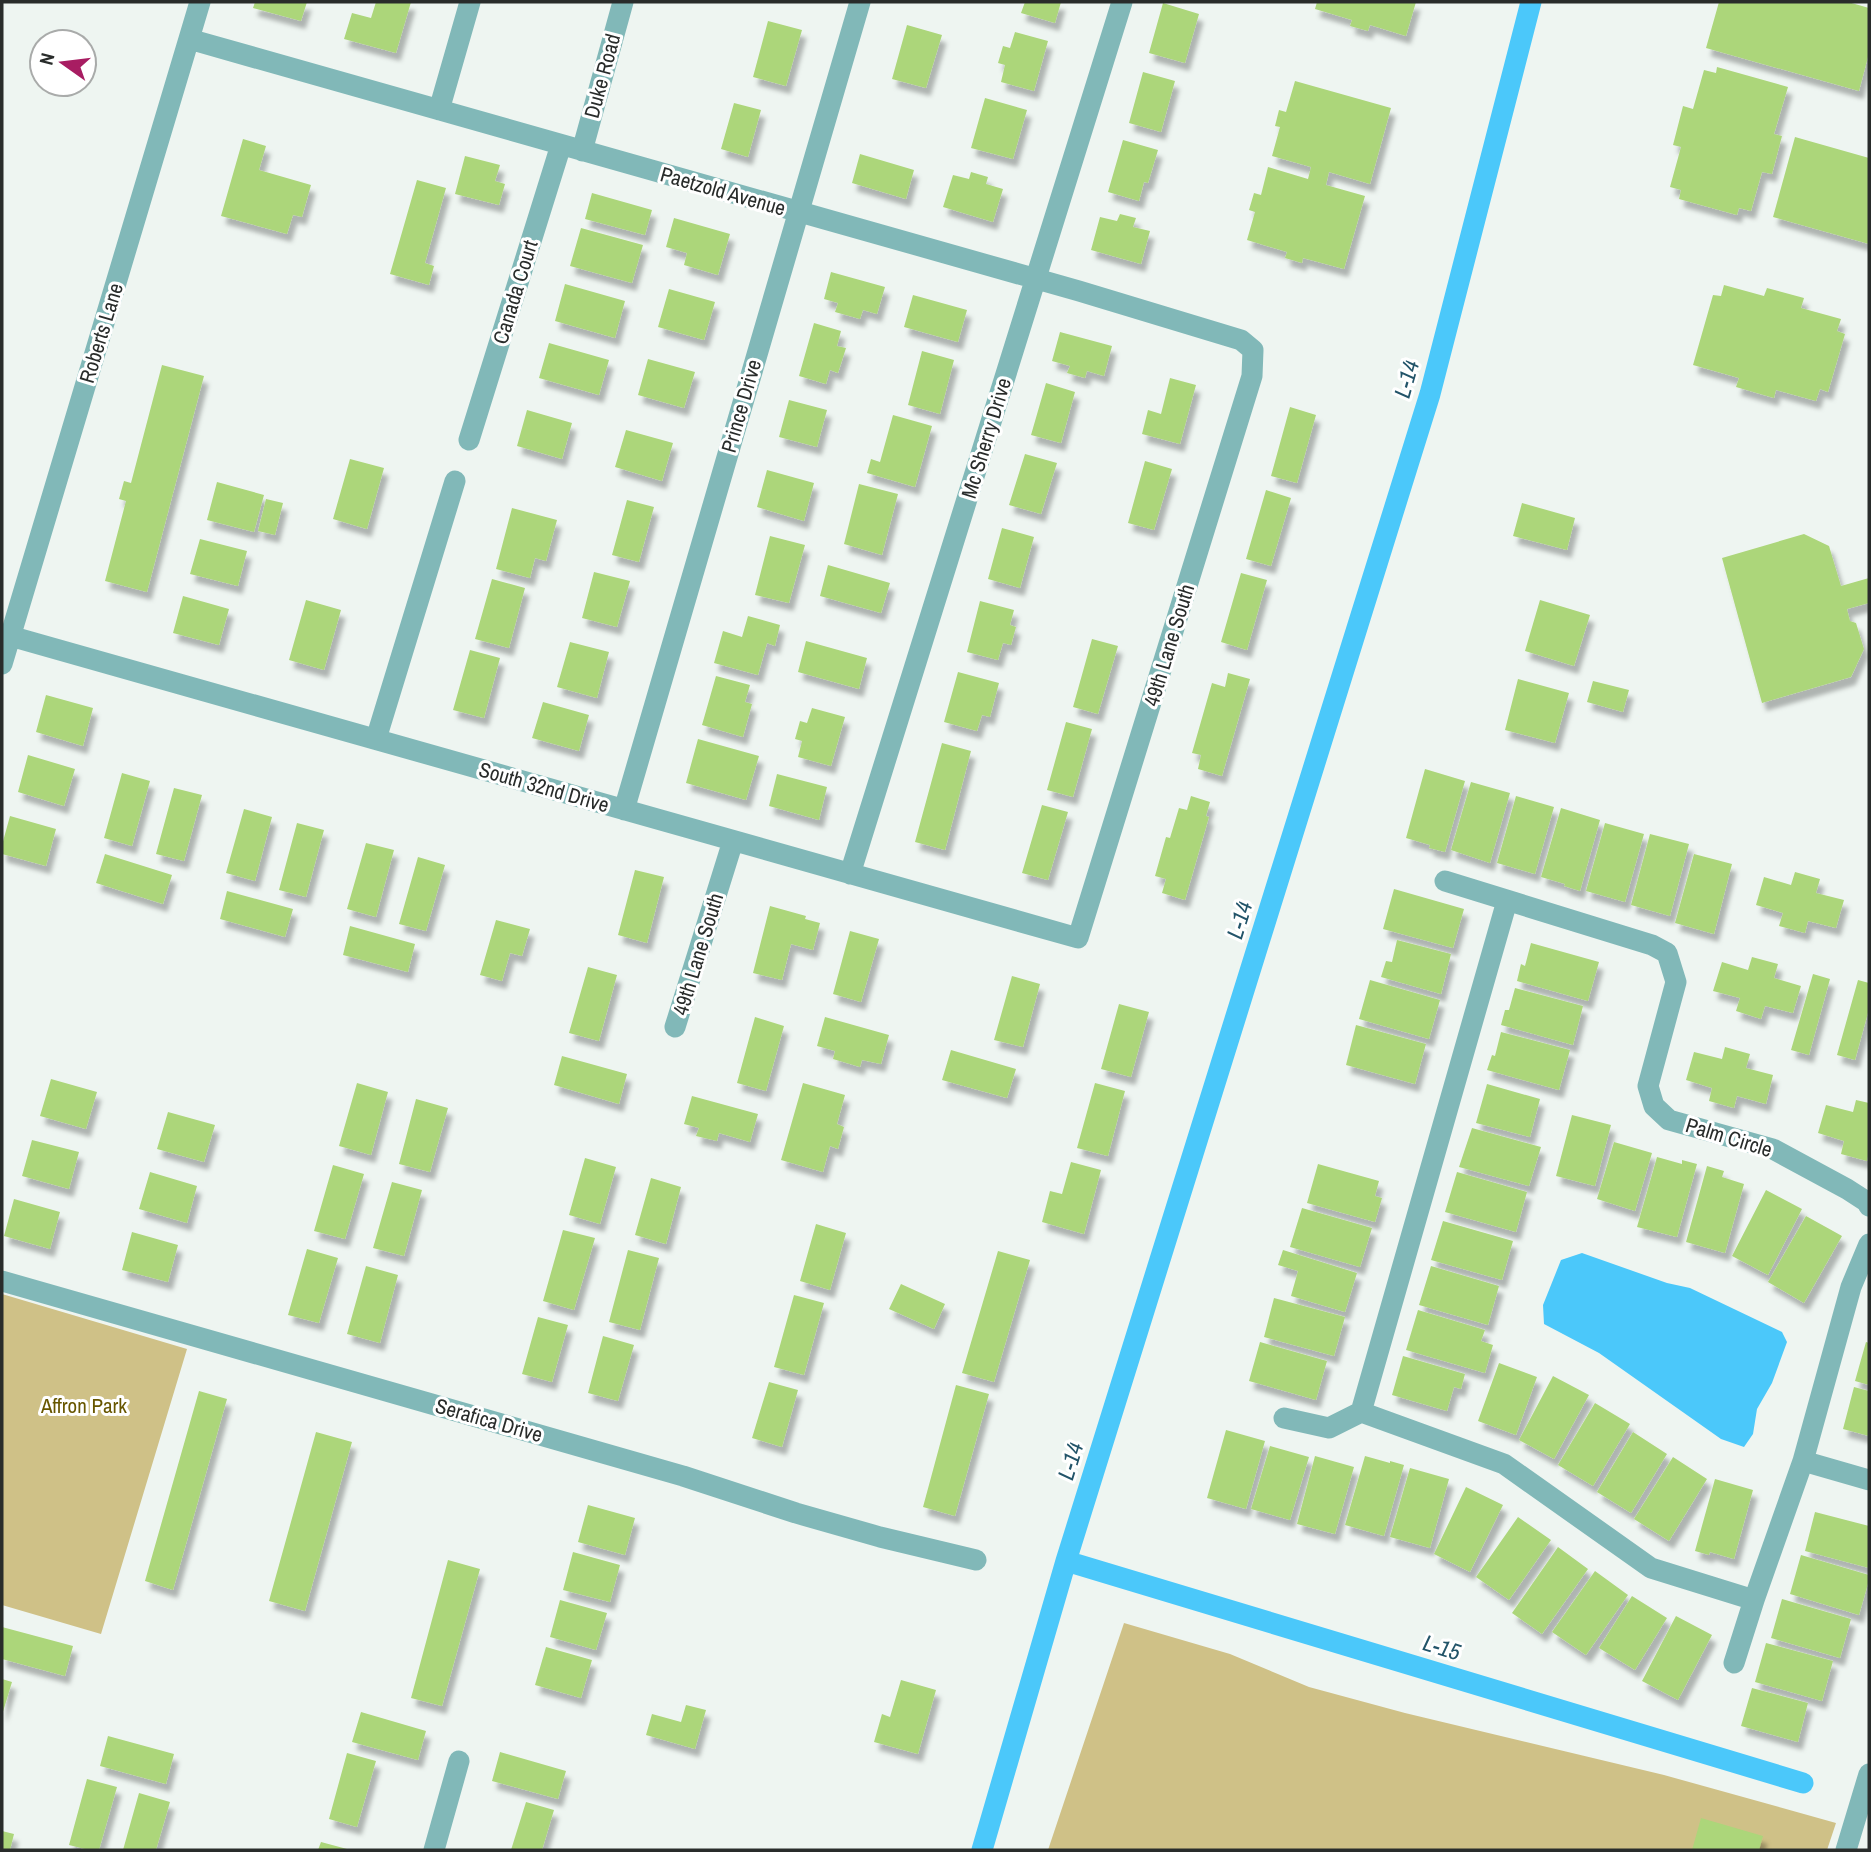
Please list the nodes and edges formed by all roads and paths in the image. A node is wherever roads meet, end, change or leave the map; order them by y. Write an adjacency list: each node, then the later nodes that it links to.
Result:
1 (200, 2): 6 (street, Roberts Lane)
2 (470, 2): 7 (street)
3 (622, 2): 8 (street, Duke Road)
4 (860, 2): 9 (street, Prince Drive)
5 (1122, 2): 10 (street, Mc Sherry Drive)
6 (189, 39): 7 (street, Paetzold Avenue); 14 (street, Roberts Lane)
7 (439, 110): 8 (street, Paetzold Avenue)
8 (571, 148): 9 (street, Paetzold Avenue); 12 (street, Canada Court)
9 (797, 212): 10 (street, Paetzold Avenue); 17 (street, Prince Drive)
10 (1035, 279): 11 (street, Paetzold Avenue); 19 (street, Mc Sherry Drive)
11 (1254, 350): 22 (street, 49th Lane South)
12 (469, 440)
13 (455, 481): 16 (street)
14 (10, 636): 15 (street, Roberts Lane); 16 (street, South 32nd Drive)
15 (2, 664)
16 (376, 740): 17 (street, South 32nd Drive)
17 (624, 810): 18 (street, South 32nd Drive)
18 (733, 841): 19 (street, South 32nd Drive); 23 (street, 49th Lane South)
19 (850, 874): 22 (street, South 32nd Drive)
20 (1445, 880): 21 (street, Palm Circle)
21 (1507, 901): 24 (street, Palm Circle); 27 (street)
22 (1078, 939)
23 (675, 1027)
24 (1869, 1206)
25 (1869, 1244): 29 (street)
26 (2, 1281): 31 (street, Serafica Drive)
27 (1361, 1412): 28 (street); 32 (street)
28 (1284, 1418)
29 (1803, 1461): 30 (street); 32 (street)
30 (1869, 1480)
31 (976, 1560)
32 (1754, 1600): 33 (street)
33 (1734, 1663)
34 (459, 1761): 36 (street)
35 (1869, 1774): 37 (street)
36 (434, 1850)
37 (1846, 1850)

